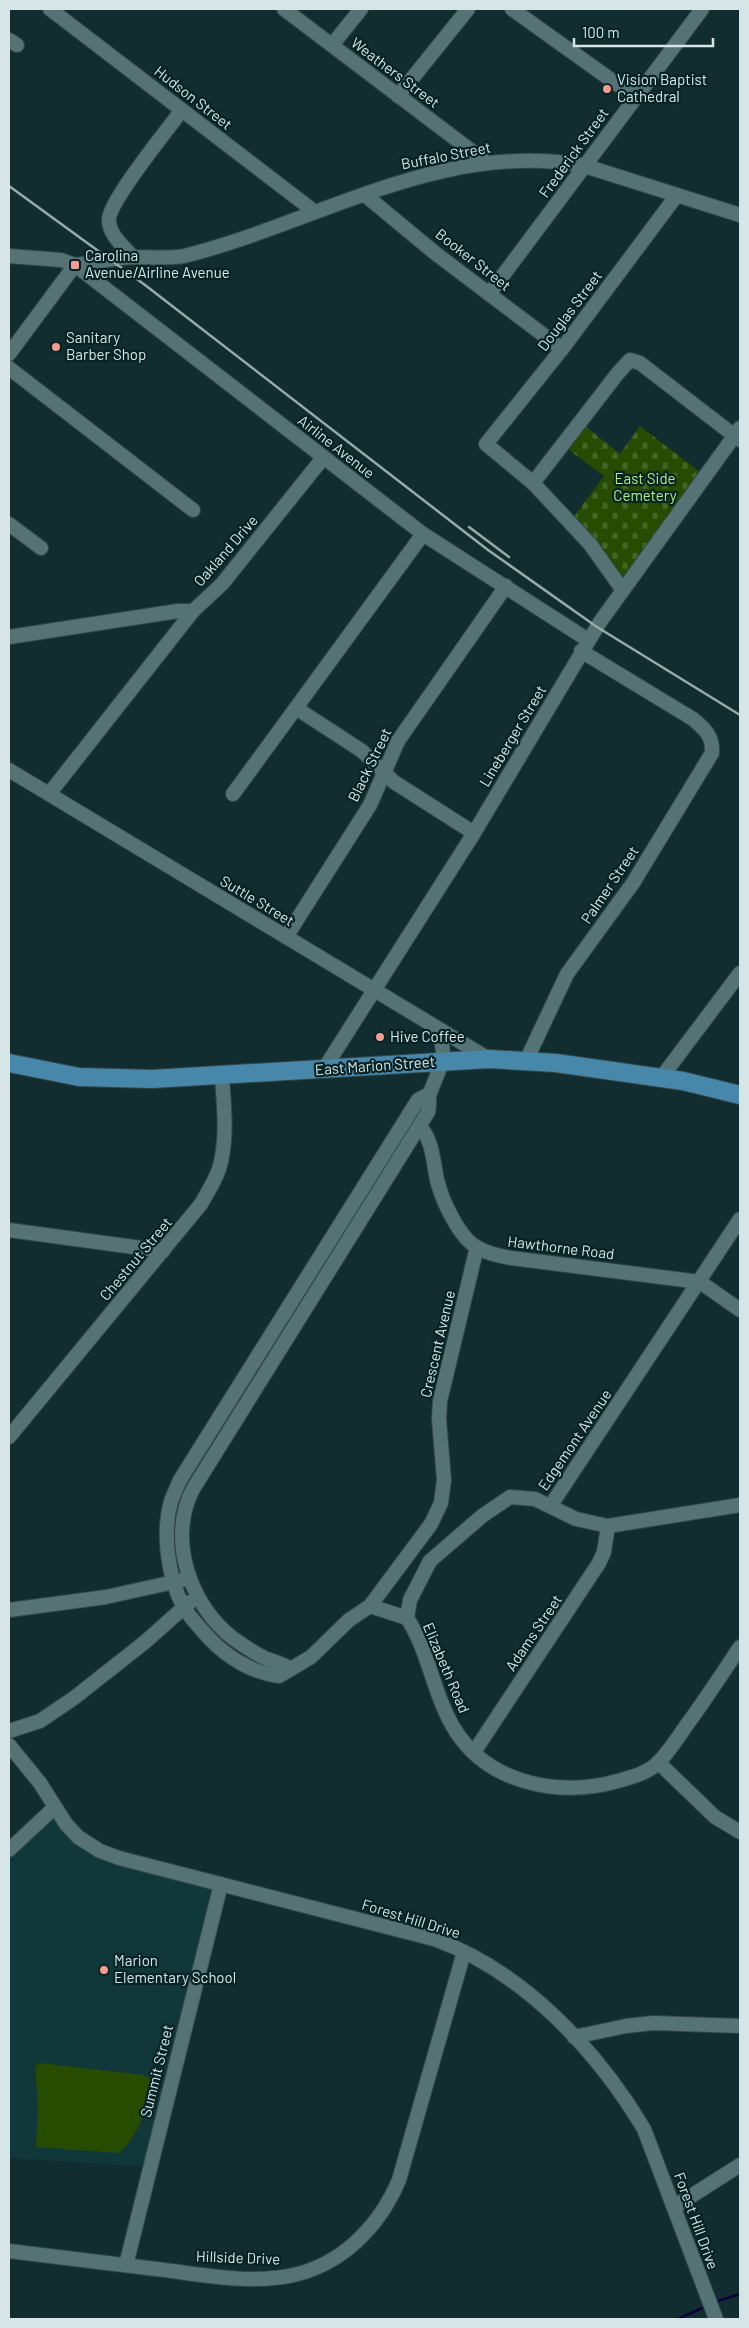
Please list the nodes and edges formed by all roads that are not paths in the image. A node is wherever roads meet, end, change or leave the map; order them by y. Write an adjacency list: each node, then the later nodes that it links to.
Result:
1 (50, 9): 10 (street, Hudson Street)
2 (284, 9): 7 (street, Weathers Street)
3 (360, 9): 7 (street)
4 (468, 9): 8 (street)
5 (512, 9): 9 (street)
6 (702, 9): 9 (street, Frederick Street)
7 (332, 45): 8 (street, Weathers Street)
8 (398, 96): 11 (street, Weathers Street)
9 (635, 97): 12 (street, Frederick Street)
10 (182, 110): 15 (street, Hudson Street); 18 (street)
11 (486, 162): 12 (street, Buffalo Street); 13 (street, Buffalo Street)
12 (585, 166): 14 (street, Buffalo Street); 20 (street, Frederick Street)
13 (365, 195): 15 (street, Buffalo Street); 20 (street, Booker Street)
14 (677, 195): 16 (street, Buffalo Street); 21 (street, Douglas Street)
15 (315, 212): 18 (street, Buffalo Street)
16 (740, 216)
17 (9, 256): 19 (street)
18 (133, 257): 19 (street, Buffalo Street)
19 (75, 265): 22 (street); 25 (street, Airline Avenue)
20 (490, 294): 21 (street, Booker Street)
21 (562, 349): 26 (street, Douglas Street)
22 (9, 354)
23 (9, 368): 27 (street)
24 (738, 435): 26 (street); 32 (street, Lineberger Street)
25 (323, 458): 29 (street, Airline Avenue); 33 (street, Oakland Drive)
26 (532, 483): 32 (street)
27 (193, 510)
28 (9, 524): 30 (street)
29 (423, 534): 31 (street, Airline Avenue); 36 (street)
30 (41, 548)
31 (506, 586): 35 (street, Airline Avenue); 39 (street, Black Street)
32 (622, 589): 35 (street, Lineberger Street)
33 (193, 611): 34 (street); 40 (street, Oakland Drive)
34 (9, 637)
35 (585, 646): 37 (street, Airline Avenue); 42 (street, Lineberger Street)
36 (296, 708): 39 (street); 41 (street)
37 (704, 728): 49 (street, Palmer Street)
38 (9, 770): 40 (street, Suttle Street)
39 (384, 772): 42 (street); 43 (street, Black Street)
40 (49, 794): 43 (street, Suttle Street)
41 (233, 794)
42 (474, 833): 45 (street, Lineberger Street)
43 (286, 937): 45 (street, Suttle Street)
44 (740, 973): 53 (street)
45 (374, 991): 46 (street, Suttle Street); 51 (street, Lineberger Street)
46 (430, 1024): 47 (street, Suttle Street); 48 (street)
47 (489, 1059): 48 (main road, East Marion Street); 49 (main road, East Marion Street)
48 (442, 1061): 51 (main road, East Marion Street); 54 (street)
49 (526, 1061): 53 (main road, East Marion Street)
50 (9, 1063): 52 (main road, East Marion Street)
51 (324, 1069): 52 (main road, East Marion Street)
52 (222, 1076): 60 (street, Chestnut Street)
53 (661, 1078): 55 (main road, East Marion Street)
54 (429, 1094): 56 (street); 61 (street, Crescent Avenue)
55 (740, 1095)
56 (420, 1126): 59 (street, Hawthorne Road); 62 (street)
57 (740, 1219): 63 (street, Edgemont Avenue)
58 (9, 1230): 60 (street)
59 (477, 1247): 63 (street, Hawthorne Road); 74 (street, Crescent Avenue)
60 (163, 1251): 67 (street, Chestnut Street)
61 (313, 1267): 62 (street); 65 (street, Crescent Avenue)
62 (326, 1275): 66 (street)
63 (700, 1282): 64 (street, Hawthorne Road); 69 (street, Edgemont Avenue)
64 (740, 1310)
65 (216, 1423): 66 (street); 72 (street, Crescent Avenue)
66 (228, 1432): 71 (street)
67 (9, 1436)
68 (740, 1505): 70 (street)
69 (551, 1506): 70 (street); 77 (street, Edgemont Avenue)
70 (608, 1526): 82 (street, Adams Street)
71 (190, 1578): 72 (street); 73 (street)
72 (173, 1582): 75 (street, Crescent Avenue); 76 (street)
73 (197, 1596): 75 (street); 79 (street)
74 (370, 1606): 77 (street, Elizabeth Road); 79 (street, Crescent Avenue)
75 (184, 1607): 79 (street, Crescent Avenue); 80 (street)
76 (9, 1610)
77 (407, 1618): 82 (street, Elizabeth Road)
78 (740, 1647): 83 (street, Elizabeth Road)
79 (291, 1669)
80 (9, 1731)
81 (9, 1745): 84 (street, Forest Hill Drive)
82 (474, 1752): 83 (street, Elizabeth Road)
83 (658, 1762): 85 (street)
84 (55, 1807): 86 (street); 87 (street, Forest Hill Drive)
85 (740, 1832)
86 (9, 1850)
87 (220, 1884): 88 (street, Forest Hill Drive); 94 (street, Summit Street)
88 (464, 1952): 90 (street, Forest Hill Drive); 94 (street, Hillside Drive)
89 (740, 2026): 90 (street)
90 (574, 2037): 92 (street, Forest Hill Drive)
91 (740, 2165): 92 (street)
92 (674, 2207): 95 (street, Forest Hill Drive)
93 (9, 2251): 94 (street, Hillside Drive)
94 (126, 2265)
95 (716, 2319)

